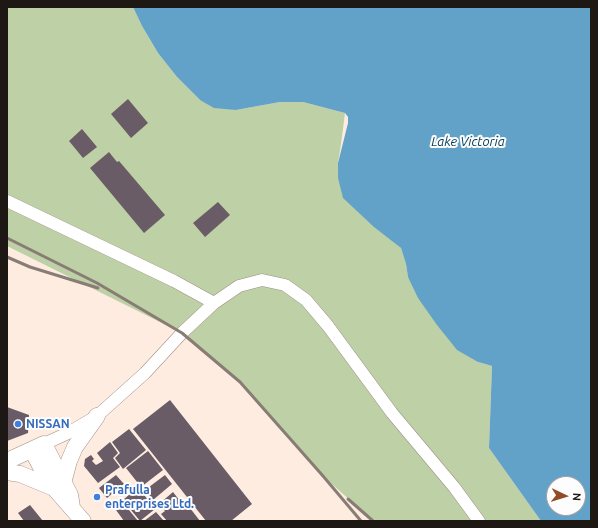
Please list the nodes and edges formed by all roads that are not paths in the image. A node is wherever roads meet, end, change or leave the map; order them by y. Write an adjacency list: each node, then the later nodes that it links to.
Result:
1 (7, 201): 2 (street)
2 (214, 303): 3 (street); 9 (street)
3 (97, 416): 4 (street); 7 (main road)
4 (38, 447): 5 (main road); 7 (main road)
5 (7, 461)
6 (7, 472): 7 (main road)
7 (59, 485): 8 (main road)
8 (83, 521)
9 (479, 521)

